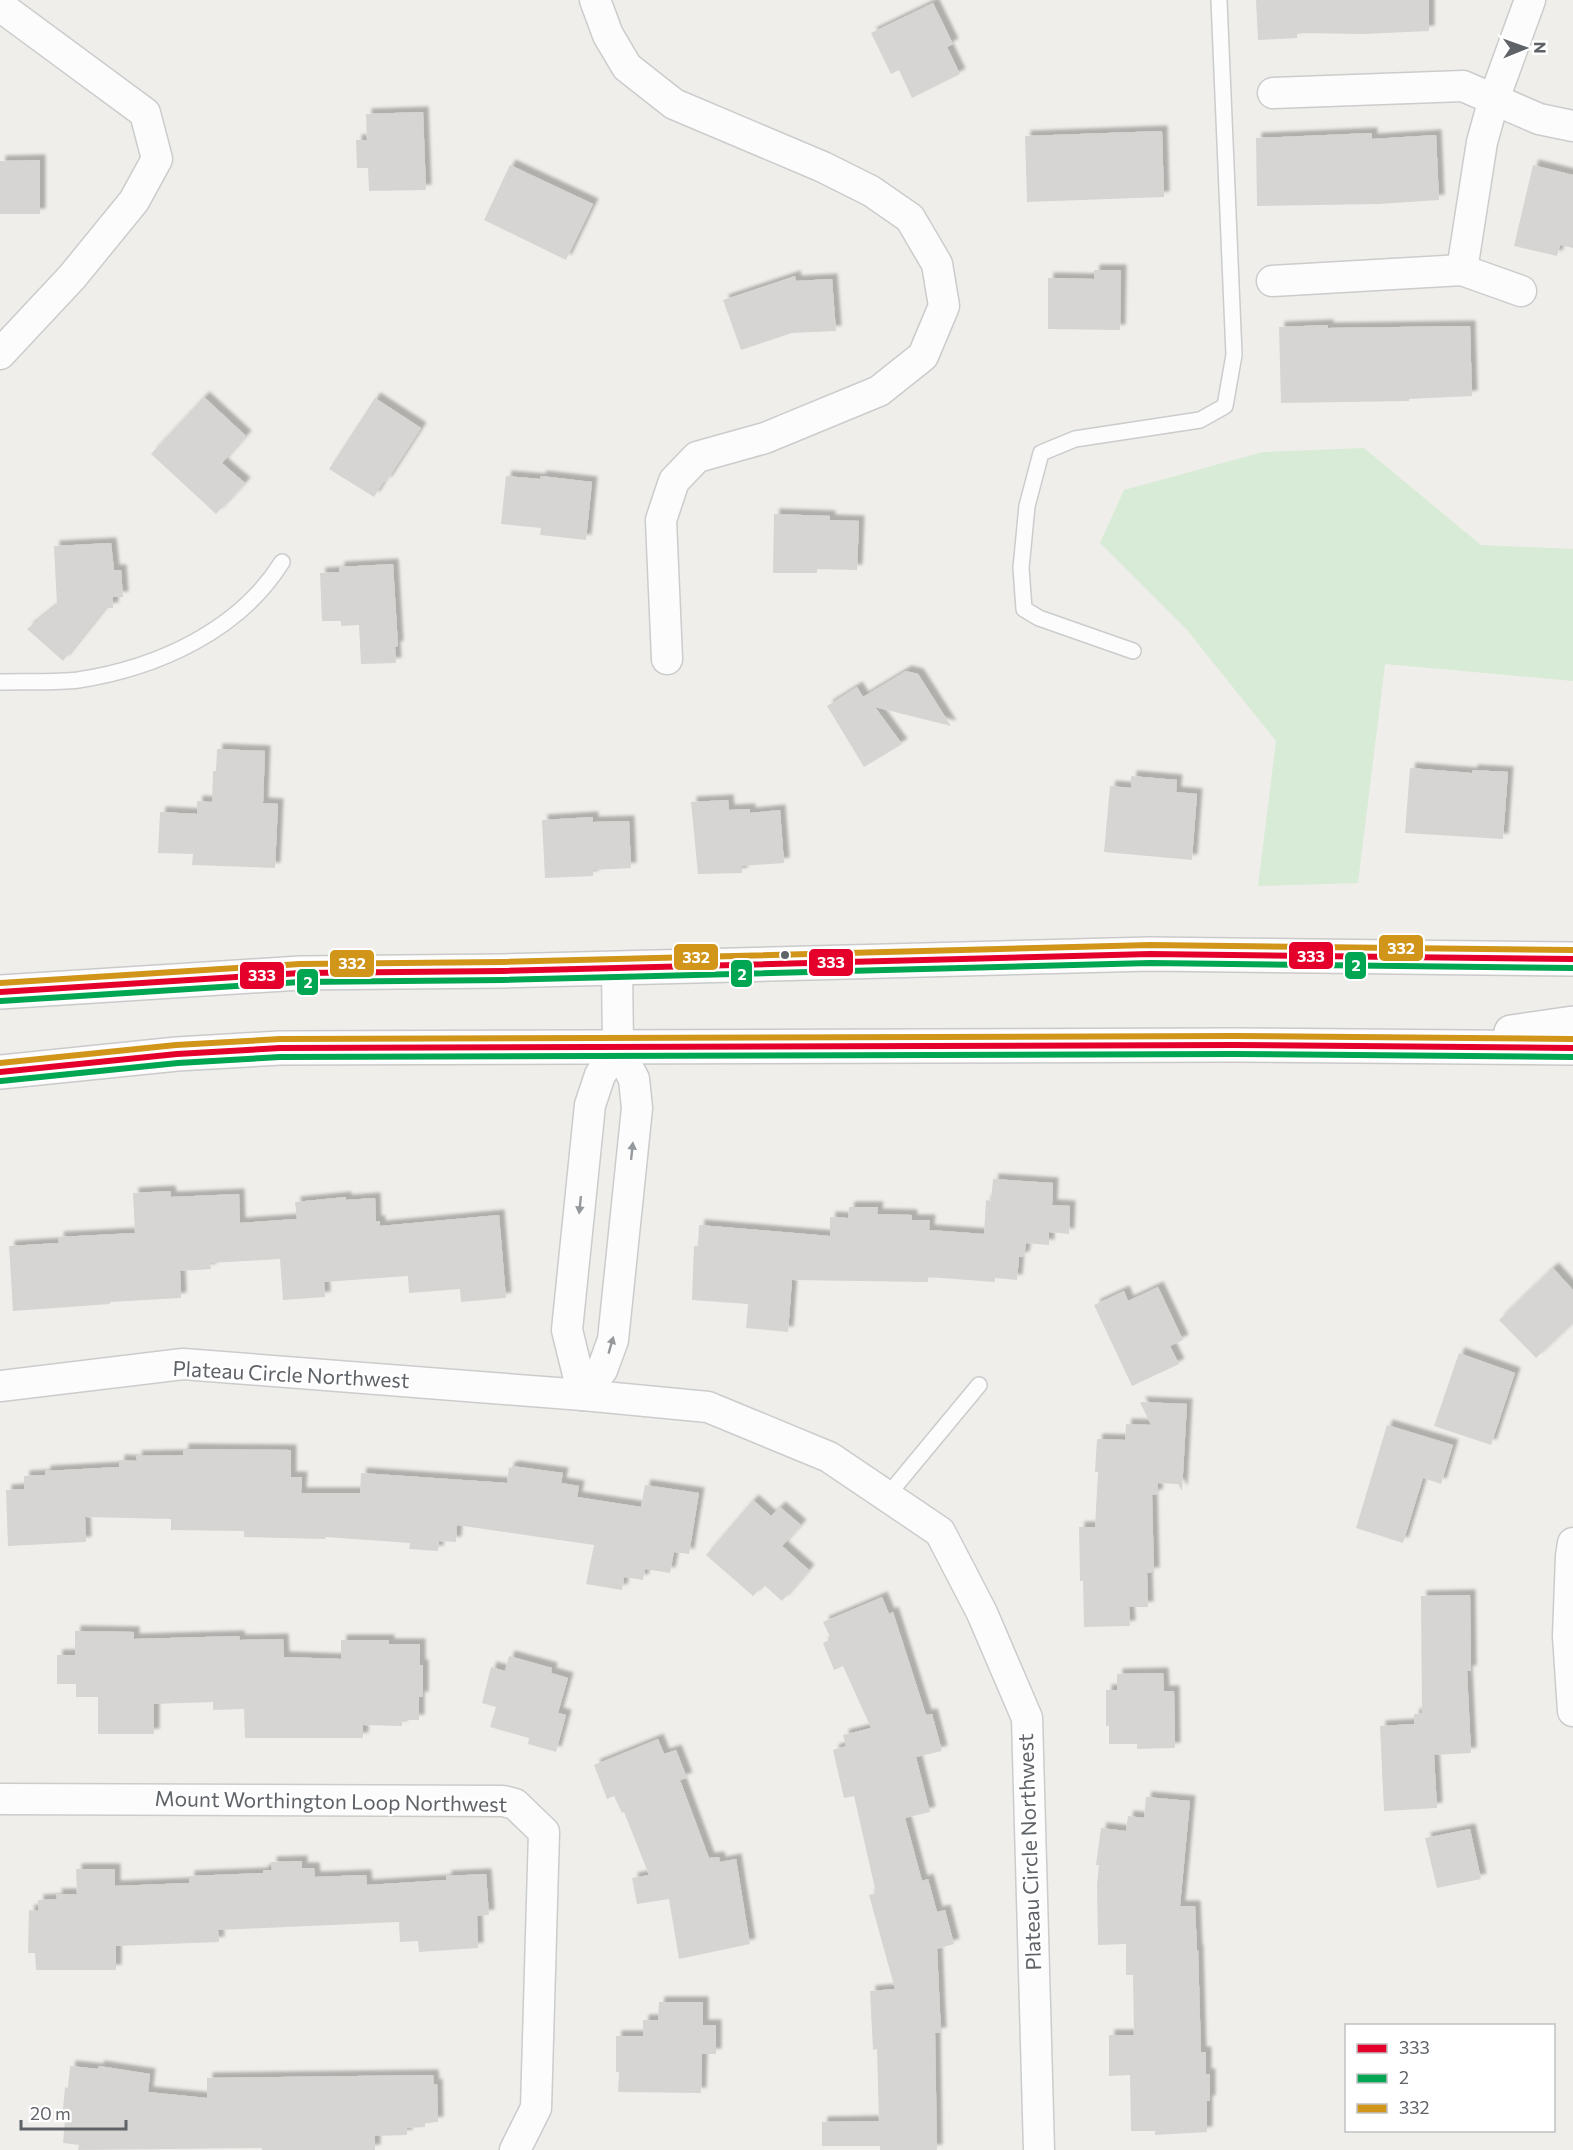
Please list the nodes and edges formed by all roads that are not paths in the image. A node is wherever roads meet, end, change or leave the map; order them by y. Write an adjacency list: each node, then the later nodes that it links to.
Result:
1 (595, 0): 14 (street)
2 (1219, 0): 13 (lane)
3 (1530, 0): 6 (street)
4 (0, 6): 11 (street)
5 (1274, 93): 6 (street)
6 (1494, 99): 7 (street); 8 (street)
7 (1573, 126)
8 (1462, 270): 9 (street); 10 (street)
9 (1272, 281)
10 (1521, 291)
11 (0, 354)
12 (282, 562): 15 (lane)
13 (1133, 651)
14 (667, 659)
15 (0, 682)
16 (1573, 959): 17 (main road)
17 (617, 968): 18 (main road); 22 (street)
18 (0, 992)
19 (1573, 1023): 20 (main road)
20 (1408, 1047): 21 (main road); 22 (main road)
21 (1573, 1048)
22 (618, 1049): 23 (main road); 26 (street, one-way to 26); 26 (street, one-way to 22)
23 (0, 1072)
24 (979, 1385): 27 (lane)
25 (0, 1386): 26 (street, Plateau Circle Northwest)
26 (582, 1395): 27 (street, Plateau Circle Northwest)
27 (887, 1496): 32 (street, Plateau Circle Northwest)
28 (1573, 1543): 29 (street)
29 (1573, 1711)
30 (0, 1799): 31 (street, Mount Worthington Loop Northwest)
31 (515, 2150)
32 (1039, 2150)

